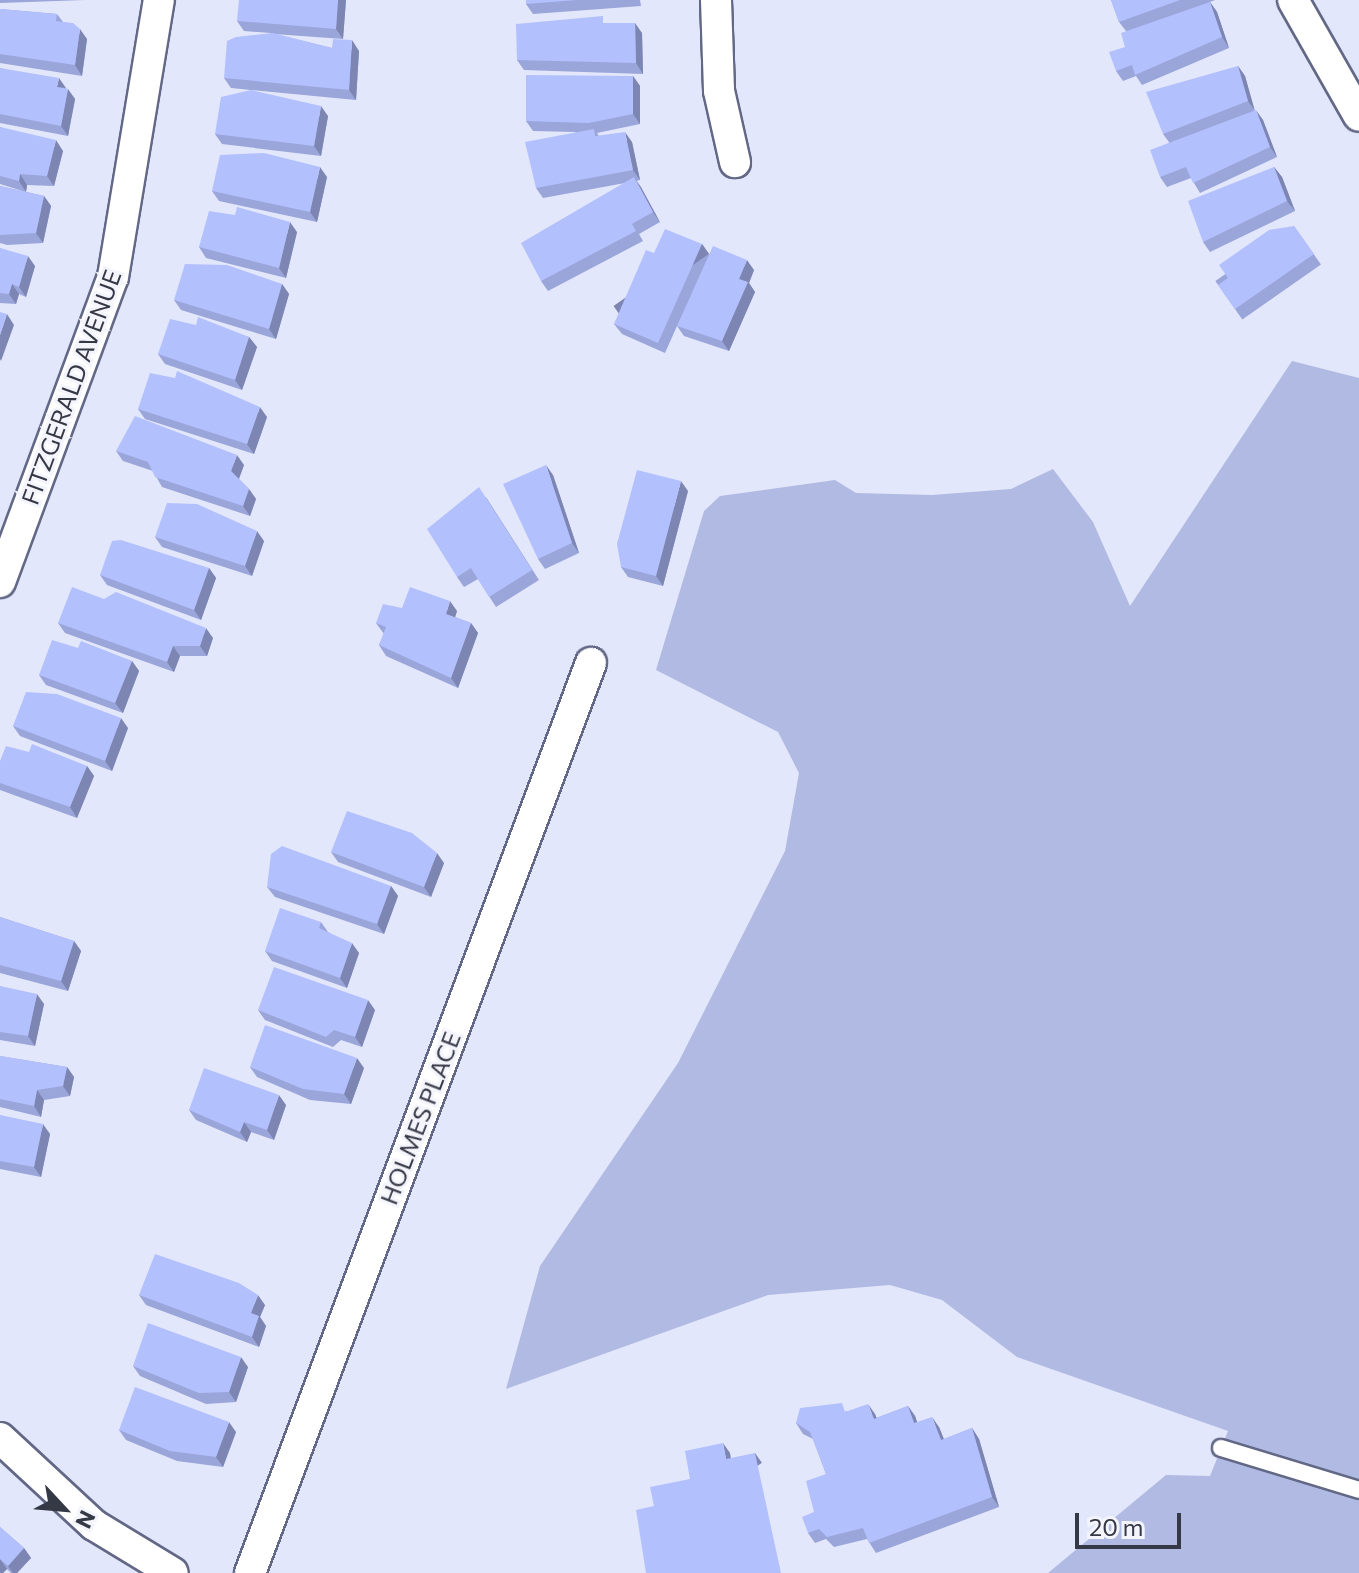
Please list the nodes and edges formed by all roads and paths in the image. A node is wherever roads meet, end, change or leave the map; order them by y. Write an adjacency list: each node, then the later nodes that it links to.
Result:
1 (159, 0): 6 (street, FITZGERALD AVENUE)
2 (716, 0): 5 (street)
3 (1293, 0): 4 (street)
4 (1359, 116)
5 (735, 162)
6 (0, 582)
7 (591, 663): 12 (street, HOLMES PLACE)
8 (0, 1438): 11 (street)
9 (1221, 1448): 10 (lane)
10 (1359, 1490)
11 (173, 1573)
12 (250, 1573)

